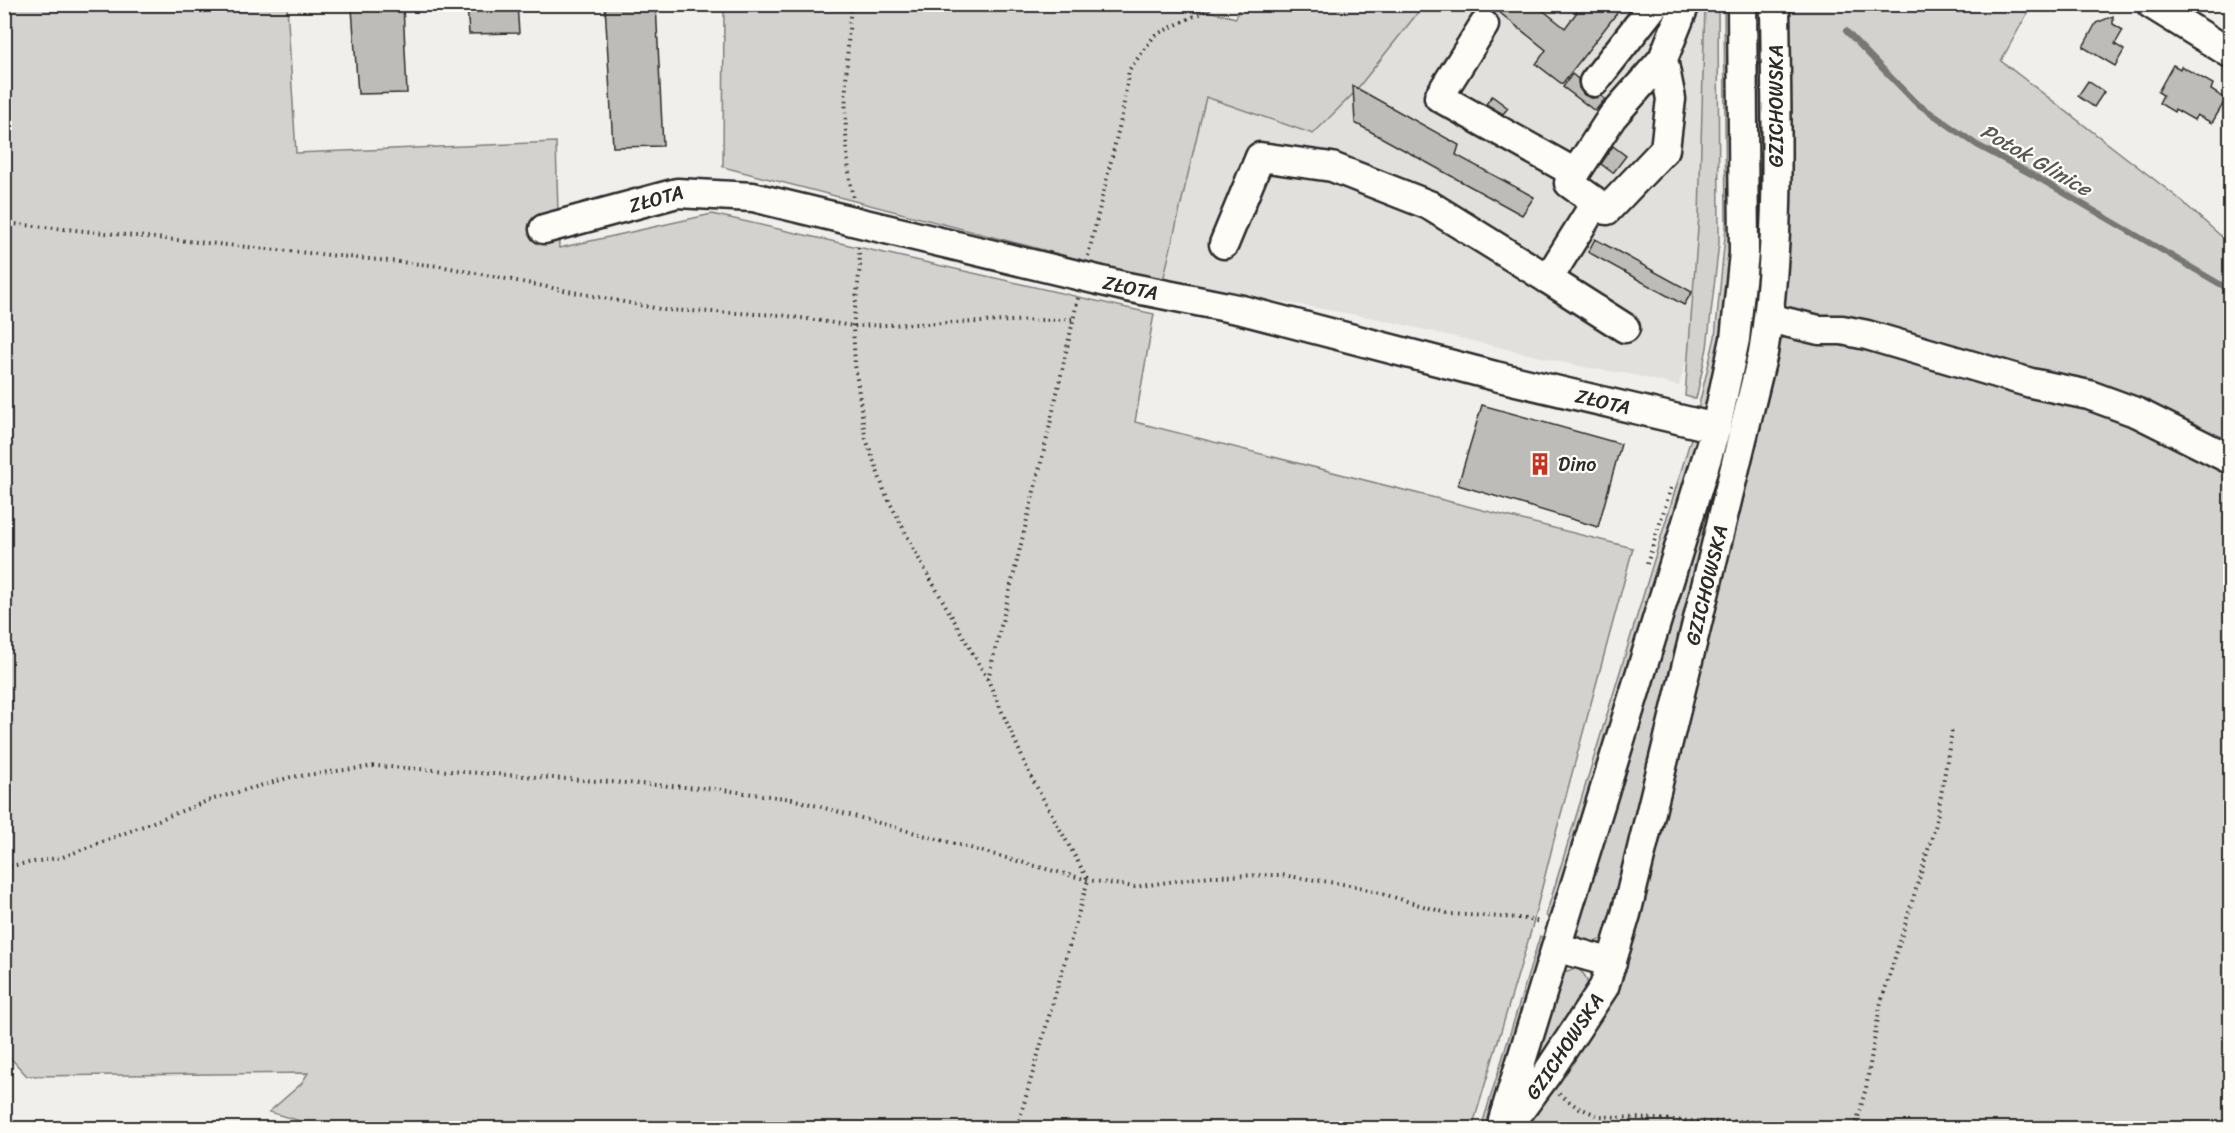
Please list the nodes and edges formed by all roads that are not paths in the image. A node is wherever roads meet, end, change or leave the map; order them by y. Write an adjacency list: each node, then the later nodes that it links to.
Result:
1 (1655, 4): 9 (street)
2 (1685, 4): 8 (street)
3 (1742, 4): 17 (street, GZICHOWSKA)
4 (1775, 4): 15 (street, GZICHOWSKA)
5 (2151, 4): 7 (street)
6 (1484, 25): 10 (street)
7 (2230, 53)
8 (1663, 59): 10 (street); 11 (street)
9 (1594, 82)
10 (1575, 173): 11 (street)
11 (1596, 202): 14 (street)
12 (544, 229): 17 (street, ZŁOTA)
13 (1224, 244): 14 (street)
14 (1548, 279): 16 (street)
15 (1769, 318): 18 (street); 20 (street, GZICHOWSKA)
16 (1625, 328)
17 (1716, 428): 19 (street, GZICHOWSKA)
18 (2230, 459)
19 (1556, 947): 20 (street); 21 (street, GZICHOWSKA)
20 (1612, 963): 22 (street, GZICHOWSKA)
21 (1501, 1128)
22 (1507, 1128)

